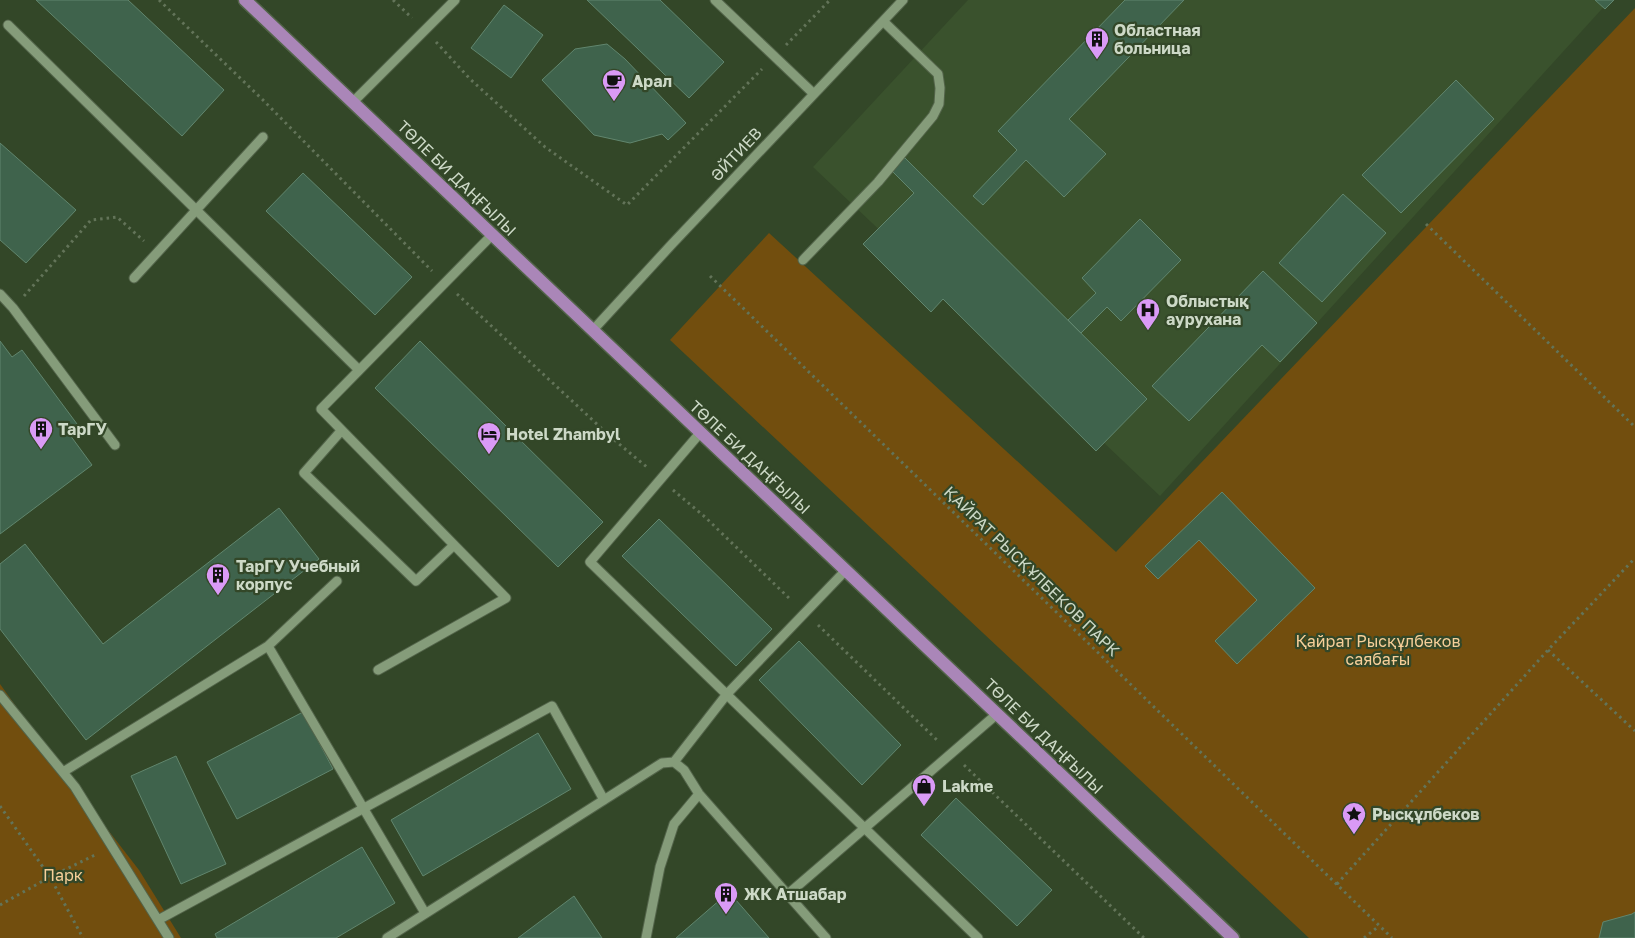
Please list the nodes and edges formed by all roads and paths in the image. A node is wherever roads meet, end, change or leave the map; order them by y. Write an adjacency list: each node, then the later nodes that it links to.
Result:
1 (245, 0): 12 (main road, ТӨЛЕ БИ ДАҢҒЫЛЫ)
2 (393, 0): 9 (path)
3 (455, 0): 9 (street)
4 (715, 0): 10 (street)
5 (830, 0): 10 (path)
6 (903, 0): 7 (street, ӘЙТИЕВ)
7 (882, 21): 11 (street, ӘЙТИЕВ); 18 (street)
8 (8, 25): 14 (street)
9 (424, 30): 10 (path); 12 (street)
10 (775, 57): 11 (street)
11 (814, 94): 23 (street, ӘЙТИЕВ)
12 (353, 102): 16 (main road, ТӨЛЕ БИ ДАҢҒЫЛЫ)
13 (263, 137): 14 (street)
14 (195, 211): 17 (street); 24 (street)
15 (1426, 224): 25 (path)
16 (492, 235): 23 (main road, ТӨЛЕ БИ ДАҢҒЫЛЫ); 24 (street)
17 (157, 253): 20 (street); 22 (path)
18 (803, 260)
19 (710, 276): 49 (path, ҚАЙРАТ РЫСҚҰЛБЕКОВ ПАРК)
20 (134, 278)
21 (0, 294): 22 (street)
22 (13, 308): 28 (street)
23 (593, 330): 27 (main road, ТӨЛЕ БИ ДАҢҒЫЛЫ)
24 (359, 370): 26 (street)
25 (1635, 427)
26 (341, 431): 29 (street); 29 (street)
27 (700, 433): 31 (main road, ТӨЛЕ БИ ДАҢҒЫЛЫ); 36 (street)
28 (115, 445)
29 (454, 546): 35 (street)
30 (1635, 558): 34 (path)
31 (846, 570): 36 (street); 38 (main road, ТӨЛЕ БИ ДАҢҒЫЛЫ)
32 (337, 581): 33 (street)
33 (268, 646): 41 (street); 45 (street)
34 (1548, 650): 39 (path); 49 (path)
35 (378, 670)
36 (727, 694): 40 (street); 46 (street)
37 (0, 695): 41 (street)
38 (997, 714): 46 (street); 61 (main road, ТӨЛЕ БИ ДАҢҒЫЛЫ)
39 (1635, 731)
40 (674, 762): 42 (street); 43 (street)
41 (63, 772): 47 (street)
42 (699, 794): 50 (street); 58 (street)
43 (604, 800): 45 (street); 52 (street)
44 (0, 806): 48 (path)
45 (365, 809): 52 (street); 53 (street)
46 (865, 829): 50 (street); 60 (street)
47 (112, 846): 48 (path); 53 (street)
48 (50, 877): 51 (path); 55 (path)
49 (1337, 884): 54 (path, ҚАЙРАТ РЫСҚҰЛБЕКОВ ПАРК)
50 (788, 895): 59 (street)
51 (0, 905)
52 (425, 913): 57 (street)
53 (158, 920): 56 (street)
54 (1379, 926): 62 (path); 63 (path, ҚАЙРАТ РЫСҚҰЛБЕКОВ ПАРК)
55 (83, 938)
56 (169, 938)
57 (387, 938)
58 (646, 938)
59 (826, 938)
60 (978, 938)
61 (1233, 938)
62 (1364, 938)
63 (1392, 938)

